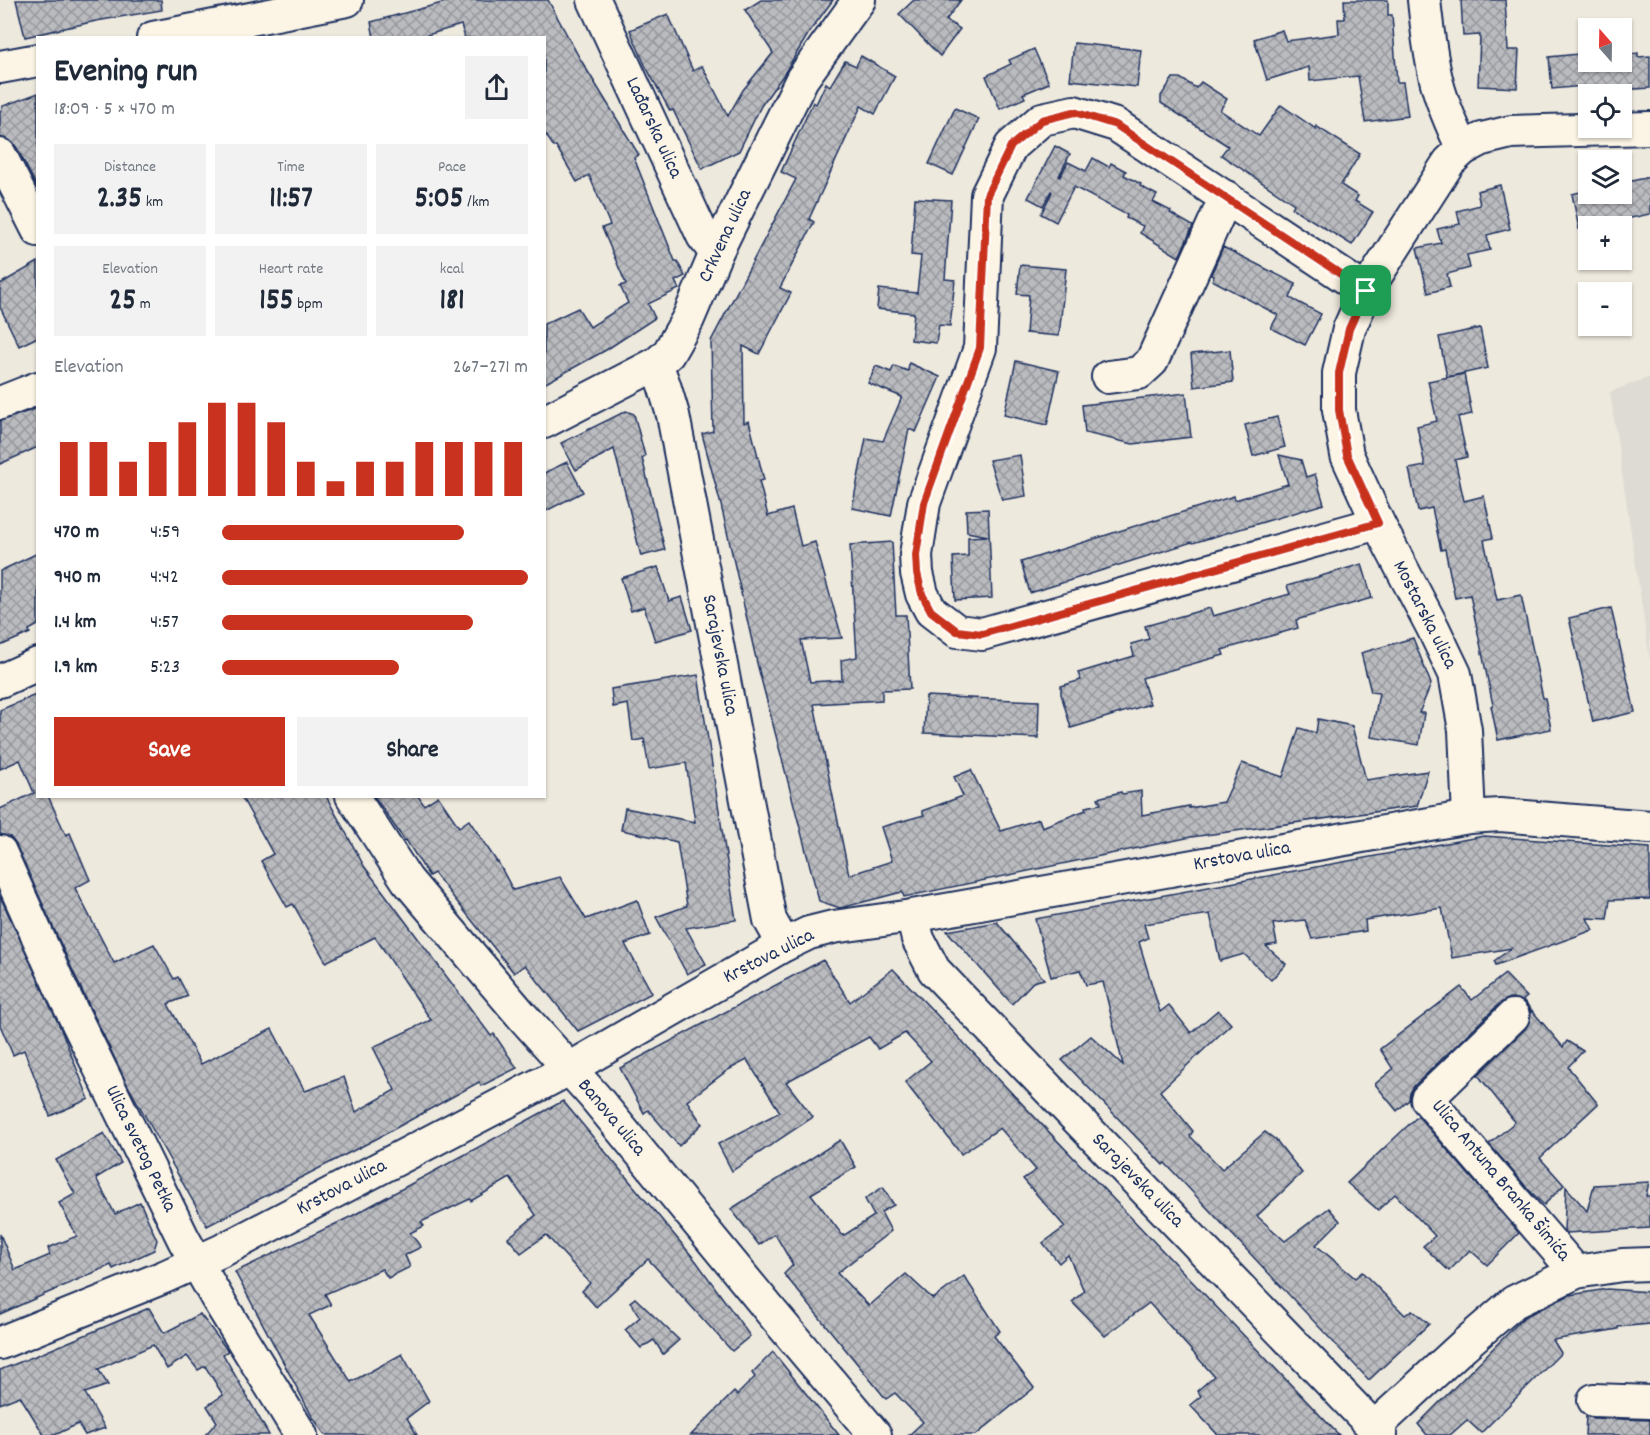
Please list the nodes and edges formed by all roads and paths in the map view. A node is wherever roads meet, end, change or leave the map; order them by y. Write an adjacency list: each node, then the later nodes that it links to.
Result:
1 (347, 0): 5 (street)
2 (594, 0): 13 (street, Lađarska ulica)
3 (859, 0): 13 (street, Crkvena ulica)
4 (1424, 0): 9 (street)
5 (163, 36)
6 (36, 60): 7 (street)
7 (0, 67)
8 (1650, 128): 9 (street, Mostarska ulica)
9 (1463, 149): 14 (street, Mostarska ulica)
10 (0, 154): 12 (street)
11 (1226, 197): 14 (street); 16 (street); 20 (street)
12 (36, 226)
13 (716, 253): 15 (street, Crkvena ulica)
14 (1366, 291): 20 (street, Mostarska ulica)
15 (656, 364): 19 (street, Crkvena ulica); 28 (street, Sarajevska ulica)
16 (1108, 377)
17 (36, 389): 18 (street)
18 (0, 403)
19 (546, 421)
20 (1378, 523): 24 (street, Mostarska ulica)
21 (36, 665): 22 (street)
22 (0, 681)
23 (353, 798): 30 (street, Banova ulica)
24 (1469, 817): 25 (street, Krstova ulica); 27 (street, Krstova ulica)
25 (1650, 827)
26 (0, 852): 31 (street, Ulica svetog Petka)
27 (912, 916): 28 (street, Krstova ulica); 37 (street, Sarajevska ulica)
28 (784, 945): 30 (street, Krstova ulica)
29 (1513, 1016): 33 (street, Ulica Antuna Branka Šimića)
30 (569, 1069): 31 (street, Krstova ulica); 39 (street, Banova ulica)
31 (196, 1263): 34 (street, Krstova ulica); 38 (street, Ulica svetog Petka)
32 (1650, 1264): 33 (street)
33 (1576, 1272): 37 (street)
34 (0, 1343)
35 (1594, 1400): 36 (street)
36 (1650, 1402)
37 (1378, 1431)
38 (301, 1435)
39 (875, 1435)

